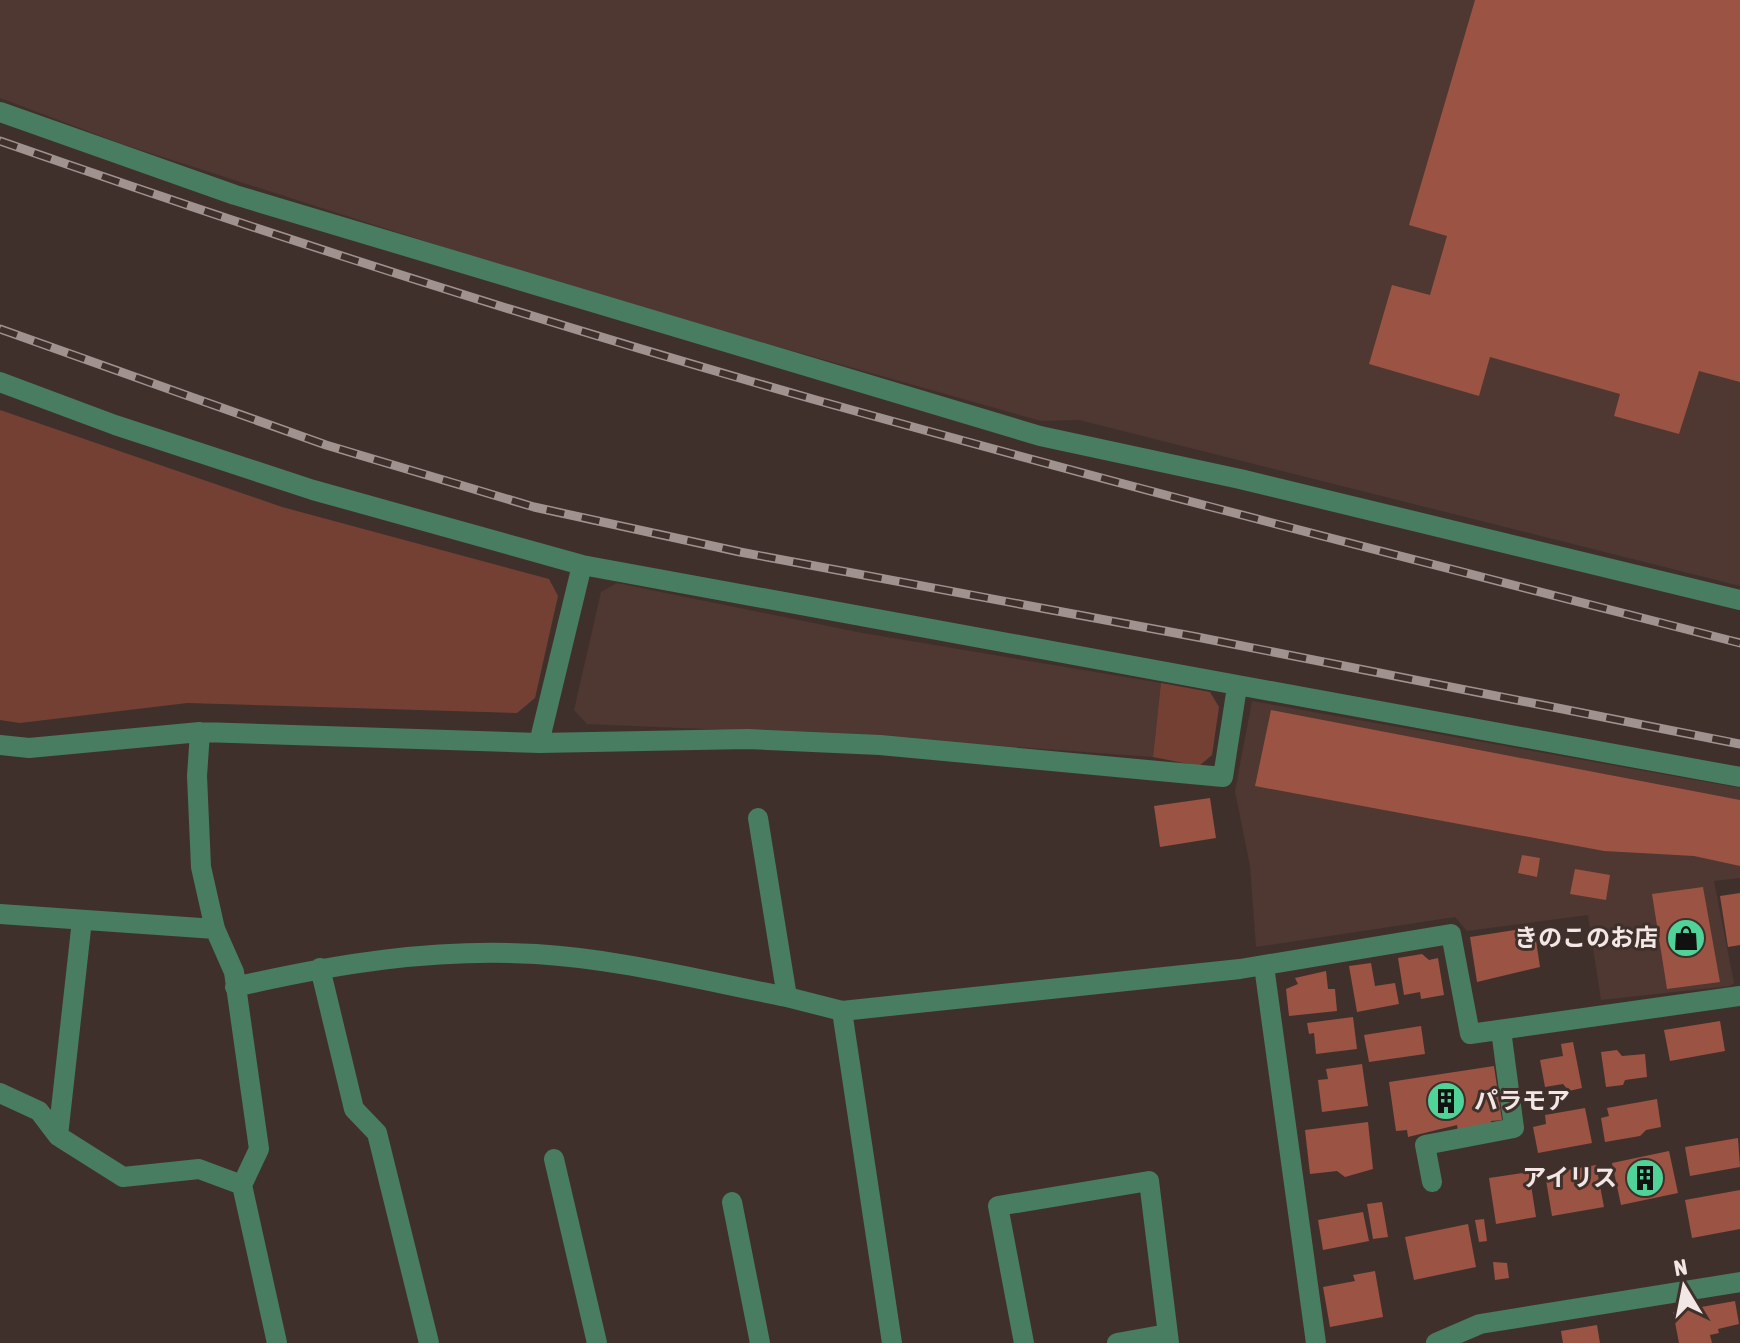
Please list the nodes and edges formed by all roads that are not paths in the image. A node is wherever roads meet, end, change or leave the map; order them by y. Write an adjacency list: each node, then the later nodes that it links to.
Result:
1 (0, 112): 4 (street)
2 (0, 382): 3 (street)
3 (582, 565): 5 (street); 7 (street)
4 (1740, 600)
5 (1237, 687): 7 (street); 9 (street)
6 (200, 732): 7 (street); 8 (street); 13 (street)
7 (539, 743)
8 (0, 745)
9 (1740, 777)
10 (758, 818): 18 (street)
11 (0, 914): 12 (street)
12 (82, 920): 13 (street); 22 (street)
13 (215, 929): 16 (street)
14 (1264, 966): 19 (street); 20 (street); 36 (street)
15 (320, 968): 16 (street); 18 (street); 30 (street)
16 (235, 987): 25 (street)
17 (1740, 996): 20 (street)
18 (787, 997): 19 (street)
19 (842, 1011): 33 (street)
20 (1501, 1030): 24 (street)
21 (0, 1093): 22 (street)
22 (58, 1136): 25 (street)
23 (554, 1159): 31 (street)
24 (1432, 1182)
25 (242, 1185): 29 (street)
26 (732, 1202): 32 (street)
27 (1740, 1282): 37 (street)
28 (1168, 1339): 34 (street); 35 (street)
29 (277, 1343)
30 (429, 1343)
31 (597, 1343)
32 (760, 1343)
33 (892, 1343)
34 (1024, 1343)
35 (1117, 1343)
36 (1316, 1343)
37 (1436, 1343)

